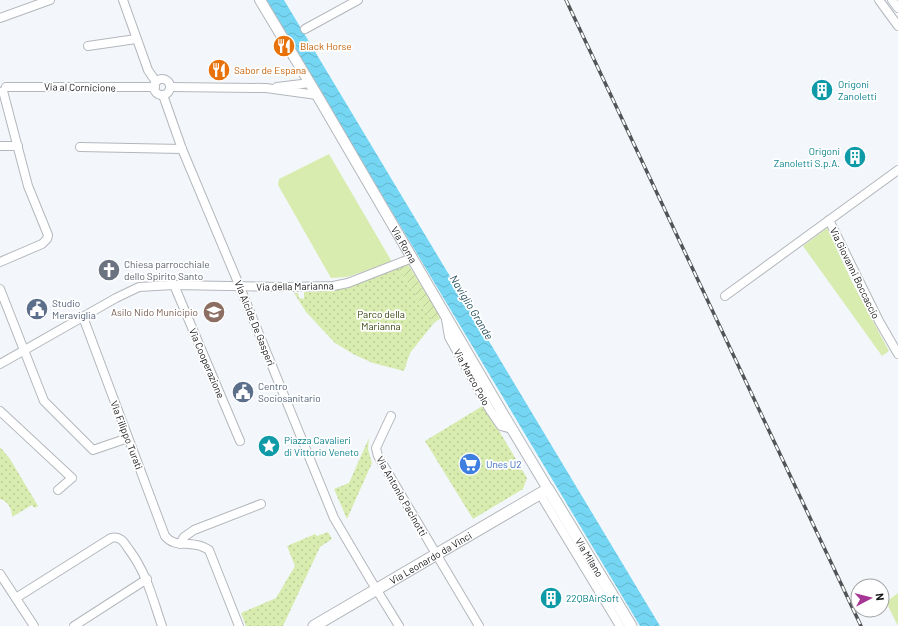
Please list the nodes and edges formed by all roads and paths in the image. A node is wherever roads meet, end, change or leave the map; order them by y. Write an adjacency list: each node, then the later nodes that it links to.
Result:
1 (50, 0): 8 (street)
2 (123, 0): 11 (street)
3 (260, 0): 13 (street, Via Roma)
4 (358, 0): 10 (street)
5 (879, 0): 9 (street)
6 (892, 0): 7 (street)
7 (898, 8)
8 (0, 18)
9 (898, 26)
10 (305, 29)
11 (136, 39): 12 (street); 14 (street)
12 (88, 46)
13 (310, 83): 17 (street); 18 (street, Via Roma)
14 (156, 85): 15 (street, Via al Cornicione); 16 (street); 19 (street)
15 (2, 86): 21 (street)
16 (170, 87): 17 (street); 19 (street)
17 (266, 88): 18 (street)
18 (317, 94): 26 (street, Via Roma)
19 (162, 95): 23 (street, Via Alcide De Gasperi)
20 (0, 146): 21 (street)
21 (18, 146): 27 (street)
22 (80, 147): 23 (street)
23 (182, 149): 29 (street, Via Alcide De Gasperi)
24 (898, 170): 25 (street)
25 (829, 220): 31 (street, Via Giovanni Boccaccio); 34 (street, Via Giovanni Boccaccio)
26 (412, 258): 29 (street, Via della Marianna); 41 (street, Via Roma)
27 (0, 262)
28 (174, 285): 29 (street, Via della Marianna); 32 (street, Via della Marianna); 39 (street, Via Cooperazione)
29 (239, 286): 47 (street, Via Alcide De Gasperi)
30 (0, 289): 33 (street)
31 (725, 296)
32 (83, 317): 33 (street, Via della Marianna); 38 (street, Via Filippo Turati)
33 (25, 350): 35 (street, Via della Marianna); 38 (street)
34 (898, 354)
35 (0, 364)
36 (0, 411): 40 (street)
37 (391, 416): 44 (street, Via Antonio Pacinotti)
38 (128, 438): 43 (street, Via Filippo Turati)
39 (240, 441)
40 (58, 490)
41 (544, 491): 44 (main road, Via Leonardo da Vinci); 56 (street); 57 (main road, Via Milano)
42 (261, 504): 43 (street)
43 (180, 544): 53 (street, Via Filippo Turati)
44 (437, 554): 47 (main road, Via Leonardo da Vinci); 55 (street, Via Antonio Pacinotti)
45 (0, 574): 48 (street)
46 (147, 579): 48 (street); 51 (street); 52 (street)
47 (377, 590): 49 (main road, Via Leonardo da Vinci); 54 (street, Via Alcide De Gasperi)
48 (16, 598): 50 (street)
49 (320, 624)
50 (34, 626)
51 (74, 626)
52 (162, 626)
53 (239, 626)
54 (399, 626)
55 (479, 626)
56 (620, 626)
57 (631, 626)

